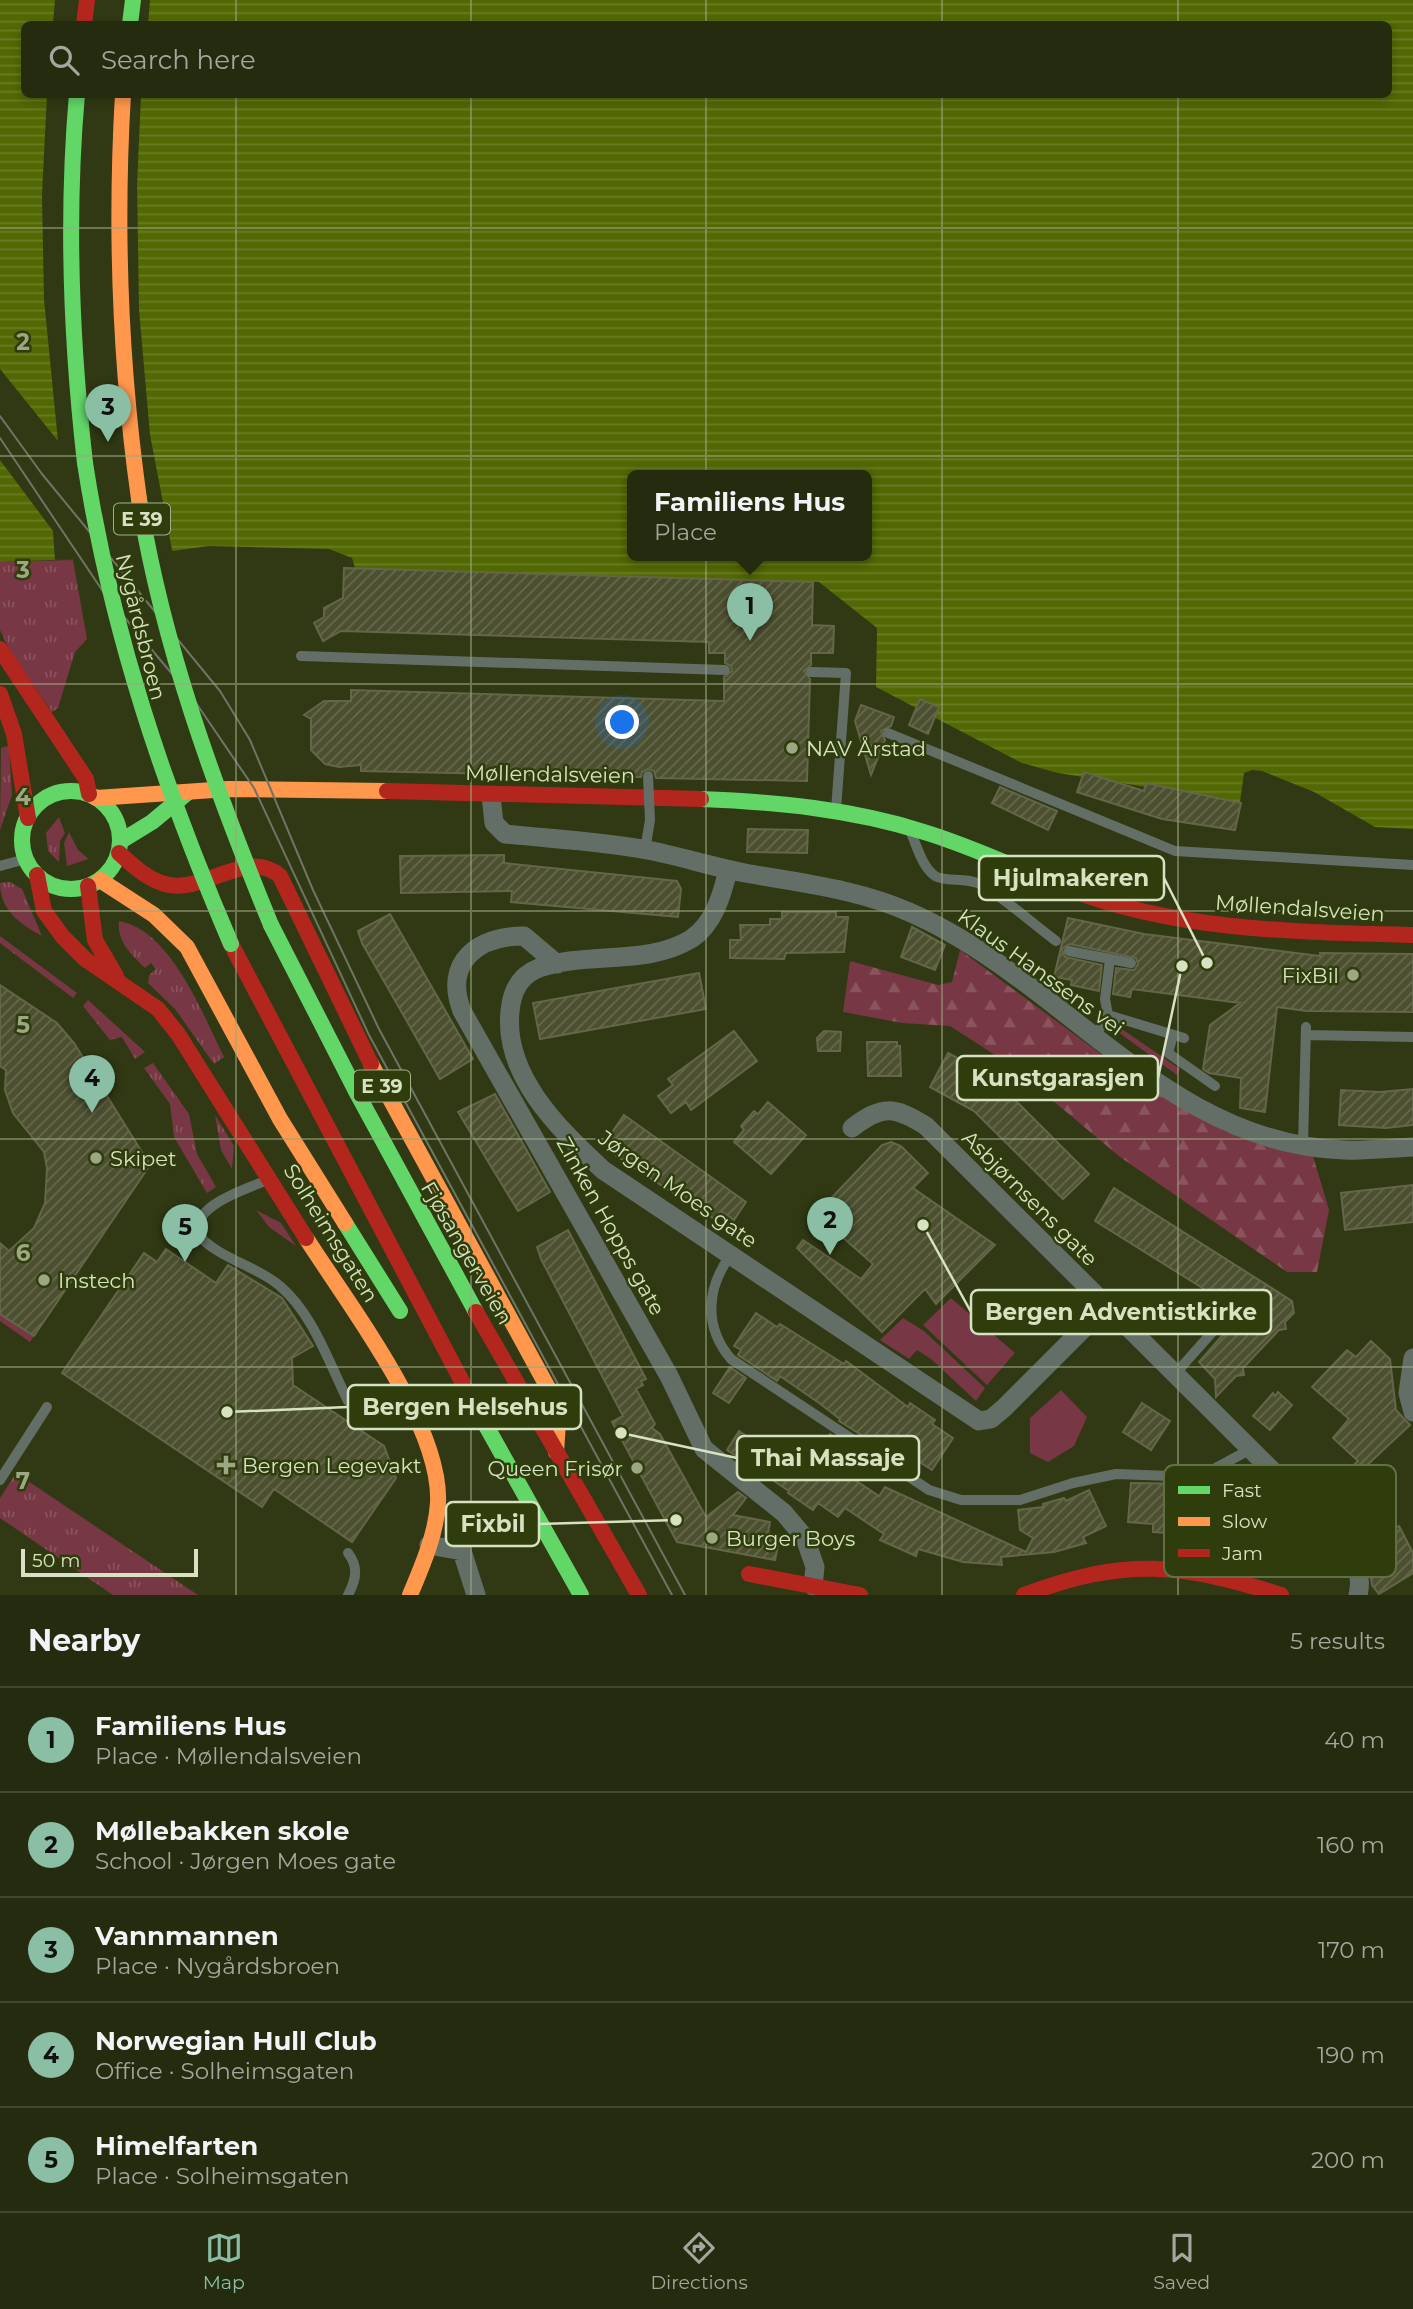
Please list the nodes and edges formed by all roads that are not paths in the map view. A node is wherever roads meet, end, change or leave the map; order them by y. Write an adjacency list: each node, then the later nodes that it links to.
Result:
1 (87, 0): 3 (main road)
2 (133, 0): 4 (main road)
3 (84, 21)
4 (130, 21)
5 (77, 98): 51 (main road, Nygårdsbroen / E 39, bridge)
6 (124, 98): 30 (main road, Nygårdsbroen / E 39, bridge)
7 (0, 649): 15 (main road)
8 (301, 656): 9 (lane)
9 (724, 670)
10 (811, 672): 17 (lane)
11 (0, 694): 18 (main road)
12 (888, 733): 23 (lane)
13 (648, 776): 21 (lane, bridge)
14 (189, 791): 15 (main road, Møllendalsveien); 16 (main road, Møllendalsveien); 20 (main road)
15 (93, 796): 18 (main road); 20 (main road)
16 (491, 796): 17 (main road, Møllendalsveien); 21 (street, Klaus Hanssens vei)
17 (836, 810): 19 (main road, Møllendalsveien)
18 (28, 818): 22 (main road)
19 (907, 826): 32 (main road, Møllendalsveien); 33 (lane)
20 (120, 847): 27 (main road); 28 (main road, E 39)
21 (645, 850): 25 (street, Klaus Hanssens vei)
22 (26, 859): 24 (lane); 26 (main road)
23 (1413, 865)
24 (0, 866)
25 (728, 870): 38 (street, Jørgen Moes gate); 42 (street, Klaus Hanssens vei)
26 (37, 875): 27 (main road); 39 (main road, Solheimsgaten)
27 (94, 883): 34 (main road); 39 (main road, Solheimsgaten)
28 (202, 884): 29 (main road); 58 (main road, E 39)
29 (194, 899)
30 (271, 925): 58 (main road, Fjøsangerveien / E 39)
31 (186, 928): 34 (main road)
32 (1413, 935)
33 (1056, 942)
34 (187, 947): 51 (main road)
35 (1069, 951): 36 (lane)
36 (1110, 959): 37 (lane); 40 (lane)
37 (1131, 963)
38 (557, 964): 48 (street, Jørgen Moes gate); 69 (street, Zinken Hopps gate)
39 (117, 978): 47 (main road, Solheimsgaten)
40 (1108, 1015): 42 (lane); 43 (lane)
41 (1413, 1037): 45 (lane)
42 (1094, 1038): 45 (street, Klaus Hanssens vei)
43 (1215, 1086)
44 (852, 1128): 50 (street, Asbjørnsens gate)
45 (1303, 1145): 46 (street, Klaus Hanssens vei)
46 (1413, 1147)
47 (270, 1179): 54 (lane); 63 (main road, Solheimsgaten)
48 (730, 1256): 50 (street, Jørgen Moes gate); 61 (lane)
49 (1241, 1300): 53 (lane)
50 (1106, 1306): 53 (street, Asbjørnsens gate)
51 (439, 1342): 73 (main road, E 39)
52 (1413, 1358): 56 (street)
53 (1175, 1374): 57 (street, Asbjørnsens gate)
54 (348, 1401)
55 (47, 1407): 62 (lane)
56 (1413, 1412)
57 (1251, 1449): 59 (lane); 60 (street, Asbjørnsens gate)
58 (556, 1452): 74 (main road, Fjøsangerveien / E 39)
59 (1221, 1465)
60 (1267, 1465)
61 (1164, 1476)
62 (0, 1480)
63 (429, 1545): 71 (main road, Solheimsgaten); 72 (street)
64 (348, 1553): 70 (lane)
65 (1164, 1566): 76 (main road)
66 (748, 1574): 69 (main road)
67 (1221, 1577): 77 (main road)
68 (1359, 1577): 78 (street, Asbjørnsens gate)
69 (813, 1586): 75 (main road)
70 (348, 1595)
71 (410, 1595)
72 (476, 1595)
73 (581, 1595)
74 (639, 1595)
75 (860, 1595)
76 (1024, 1595)
77 (1281, 1595)
78 (1358, 1595)

